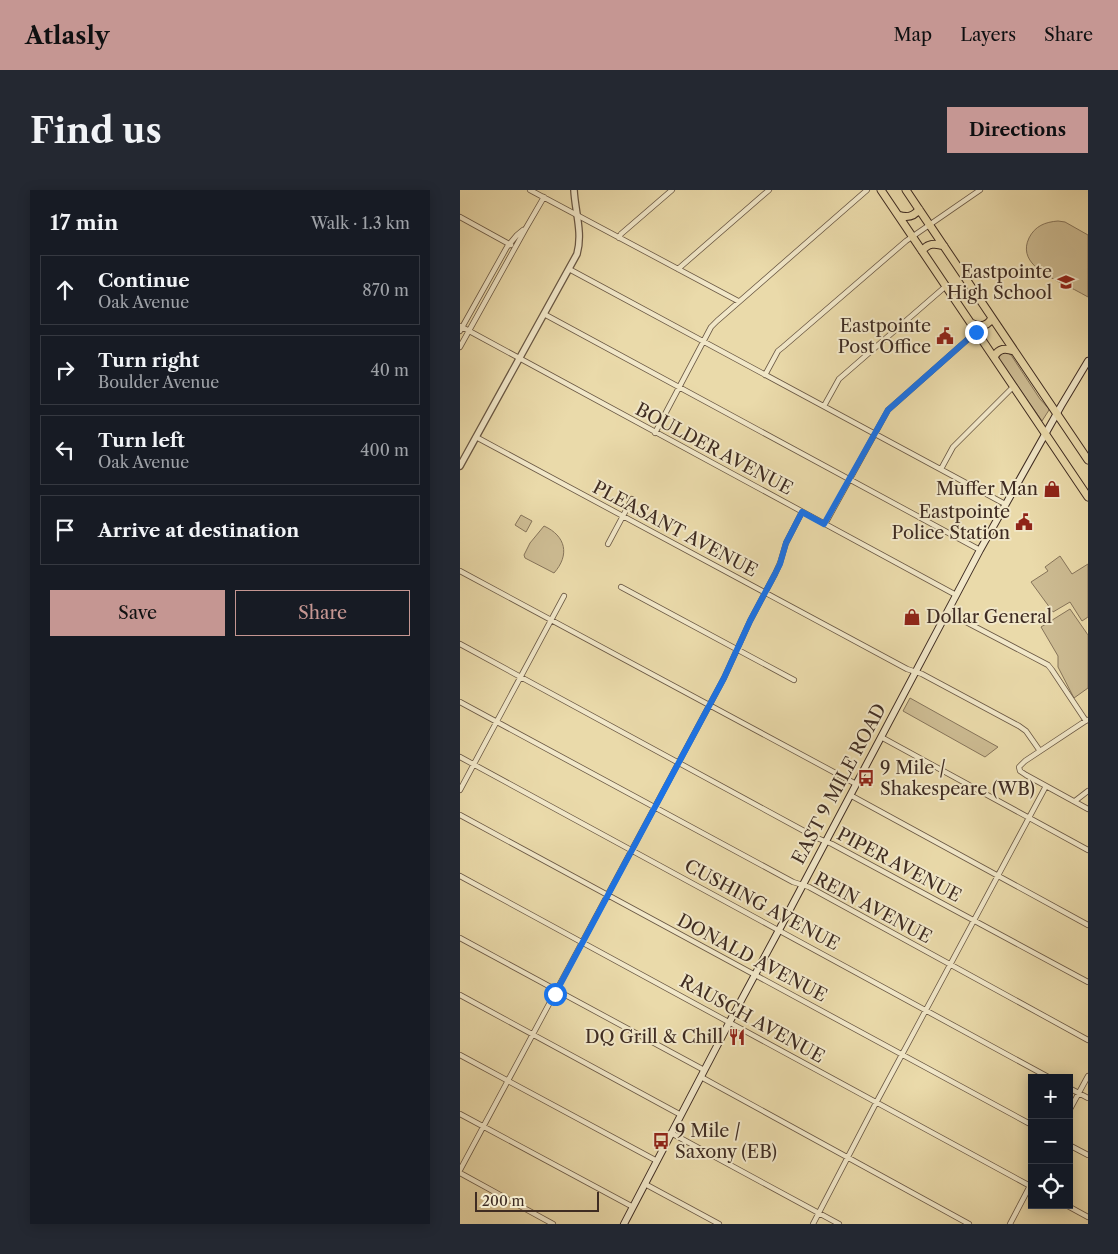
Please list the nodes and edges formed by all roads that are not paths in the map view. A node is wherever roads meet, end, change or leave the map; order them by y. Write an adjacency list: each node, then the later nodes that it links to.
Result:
1 (530, 190): 9 (street)
2 (574, 190): 12 (street)
3 (672, 190): 17 (street)
4 (769, 190): 23 (street)
5 (867, 190): 25 (street)
6 (881, 190): 11 (main road)
7 (906, 190): 10 (main road)
8 (980, 190): 14 (street)
9 (544, 197): 12 (street); 15 (street)
10 (919, 209): 11 (main road); 14 (main road)
11 (898, 214): 16 (main road)
12 (578, 216): 17 (street); 22 (street)
13 (460, 217): 18 (street)
14 (930, 225): 16 (street); 19 (main road)
15 (526, 228): 18 (street); 20 (street)
16 (913, 237): 21 (main road); 38 (street)
17 (619, 238): 23 (street)
18 (509, 244): 20 (street); 29 (street)
19 (944, 246): 21 (main road); 27 (main road)
20 (515, 247): 30 (street)
21 (922, 251): 24 (main road)
22 (569, 269): 26 (street); 32 (street)
23 (678, 269): 25 (street)
24 (946, 286): 28 (main road); 41 (street)
25 (738, 301): 32 (street)
26 (544, 314): 36 (street); 40 (street)
27 (992, 318): 28 (main road); 34 (main road)
28 (971, 323): 31 (main road)
29 (461, 328): 30 (street, BOULDER AVENUE)
30 (469, 331): 33 (street); 36 (street, BOULDER AVENUE)
31 (976, 332): 35 (main road); 45 (street)
32 (704, 342): 38 (street); 40 (street)
33 (460, 347)
34 (1014, 351): 35 (main road); 42 (main road)
35 (994, 357): 39 (main road)
36 (519, 359): 43 (street, BOULDER AVENUE); 46 (street)
37 (1088, 362): 42 (main road, EAST 9 MILE ROAD)
38 (765, 375): 41 (street)
39 (1014, 386): 44 (main road); 49 (street)
40 (680, 388): 43 (street); 50 (street)
41 (824, 406): 45 (street)
42 (1057, 414): 44 (main road, EAST 9 MILE ROAD); 47 (main road)
43 (655, 433): 56 (street, BOULDER AVENUE)
44 (1045, 433): 51 (main road); 55 (main road, EAST 9 MILE ROAD)
45 (874, 434): 49 (street); 50 (street)
46 (476, 437): 48 (street); 57 (street, PLEASANT AVENUE)
47 (1088, 460)
48 (460, 466)
49 (941, 469): 55 (street)
50 (849, 479): 58 (street); 60 (street)
51 (1080, 485): 52 (main road); 53 (main road)
52 (1088, 488)
53 (1088, 497)
54 (632, 499): 57 (street)
55 (1005, 504): 60 (main road, EAST 9 MILE ROAD)
56 (802, 512): 58 (street, BOULDER AVENUE); 63 (street)
57 (623, 516): 59 (street); 63 (street, PLEASANT AVENUE)
58 (824, 524): 64 (street, BOULDER AVENUE)
59 (608, 544)
60 (980, 550): 64 (main road, EAST 9 MILE ROAD)
61 (460, 571): 67 (street)
62 (621, 587): 69 (street)
63 (764, 593): 69 (street); 70 (street, PLEASANT AVENUE)
64 (956, 595): 66 (main road, EAST 9 MILE ROAD)
65 (564, 596): 67 (street)
66 (947, 612): 70 (main road, EAST 9 MILE ROAD); 75 (street)
67 (551, 620): 71 (street); 74 (street)
68 (460, 644): 71 (street, PIPER AVENUE)
69 (737, 649): 72 (street); 74 (street)
70 (916, 671): 77 (main road, EAST 9 MILE ROAD); 78 (street, PLEASANT AVENUE)
71 (520, 677): 76 (street); 80 (street, PIPER AVENUE)
72 (794, 680)
73 (460, 702): 76 (street, REIN AVENUE)
74 (709, 705): 80 (street); 82 (street)
75 (1087, 720): 78 (street)
76 (497, 721): 81 (street); 88 (street, REIN AVENUE)
77 (881, 737): 82 (main road, EAST 9 MILE ROAD); 91 (street)
78 (1040, 751): 83 (street)
79 (460, 757): 81 (street, CUSHING AVENUE)
80 (678, 762): 88 (street); 92 (street, PIPER AVENUE)
81 (474, 764): 84 (street); 93 (street, CUSHING AVENUE)
82 (856, 784): 86 (main road, EAST 9 MILE ROAD)
83 (1046, 786): 87 (street); 91 (street)
84 (460, 790)
85 (1088, 791): 87 (street)
86 (850, 795): 92 (main road, EAST 9 MILE ROAD); 95 (street)
87 (1075, 801): 89 (street)
88 (654, 807): 93 (street); 97 (street, REIN AVENUE)
89 (1088, 809)
90 (460, 815): 98 (street, DONALD AVENUE)
91 (1029, 818): 94 (street); 95 (street)
92 (826, 842): 97 (main road, EAST 9 MILE ROAD); 99 (street, PIPER AVENUE)
93 (632, 850): 98 (street); 101 (street, CUSHING AVENUE)
94 (1088, 850)
95 (998, 875): 99 (street); 100 (street)
96 (460, 876): 103 (street, RAUSCH AVENUE)
97 (802, 885): 101 (main road, EAST 9 MILE ROAD); 104 (street, REIN AVENUE)
98 (608, 894): 103 (street); 105 (street, DONALD AVENUE)
99 (974, 920): 104 (street); 106 (street, PIPER AVENUE)
100 (1088, 925)
101 (779, 930): 105 (main road, EAST 9 MILE ROAD); 109 (street, CUSHING AVENUE)
102 (460, 938): 107 (street)
103 (582, 943): 107 (street); 110 (street, RAUSCH AVENUE)
104 (950, 965): 109 (street); 112 (street, REIN AVENUE)
105 (754, 974): 110 (main road, EAST 9 MILE ROAD); 113 (street, DONALD AVENUE)
106 (1088, 982)
107 (557, 990): 111 (street); 115 (street)
108 (460, 995): 111 (street)
109 (926, 1010): 113 (street); 116 (street, CUSHING AVENUE)
110 (729, 1022): 115 (main road, EAST 9 MILE ROAD); 123 (street, RAUSCH AVENUE)
111 (533, 1035): 119 (street); 126 (street)
112 (1088, 1040)
113 (902, 1054): 123 (street); 127 (street, DONALD AVENUE)
114 (460, 1055): 119 (street)
115 (704, 1070): 118 (main road, EAST 9 MILE ROAD)
116 (1043, 1074)
117 (1088, 1076): 121 (street)
118 (700, 1078): 126 (main road, EAST 9 MILE ROAD); 132 (street)
119 (508, 1081): 128 (street); 133 (street)
120 (1073, 1090): 121 (street)
121 (1079, 1093): 122 (street); 124 (street)
122 (1088, 1098)
123 (876, 1103): 132 (street); 135 (street, RAUSCH AVENUE)
124 (1073, 1104)
125 (460, 1114): 128 (street)
126 (681, 1115): 129 (main road, EAST 9 MILE ROAD)
127 (1028, 1123)
128 (483, 1126): 134 (street); 138 (street)
129 (671, 1133): 133 (main road, EAST 9 MILE ROAD); 140 (street)
130 (1073, 1147): 131 (street)
131 (1088, 1155)
132 (848, 1158): 140 (street); 147 (street)
133 (657, 1161): 136 (main road, EAST 9 MILE ROAD)
134 (460, 1171): 142 (street)
135 (1028, 1183)
136 (645, 1184): 138 (main road, EAST 9 MILE ROAD); 144 (street)
137 (1028, 1191): 148 (street)
138 (633, 1206): 143 (main road, EAST 9 MILE ROAD)
139 (1073, 1209): 141 (street)
140 (819, 1213): 145 (street); 146 (street)
141 (1088, 1217)
142 (553, 1224)
143 (624, 1224)
144 (719, 1224)
145 (813, 1224)
146 (839, 1224)
147 (969, 1224)
148 (1010, 1224)

